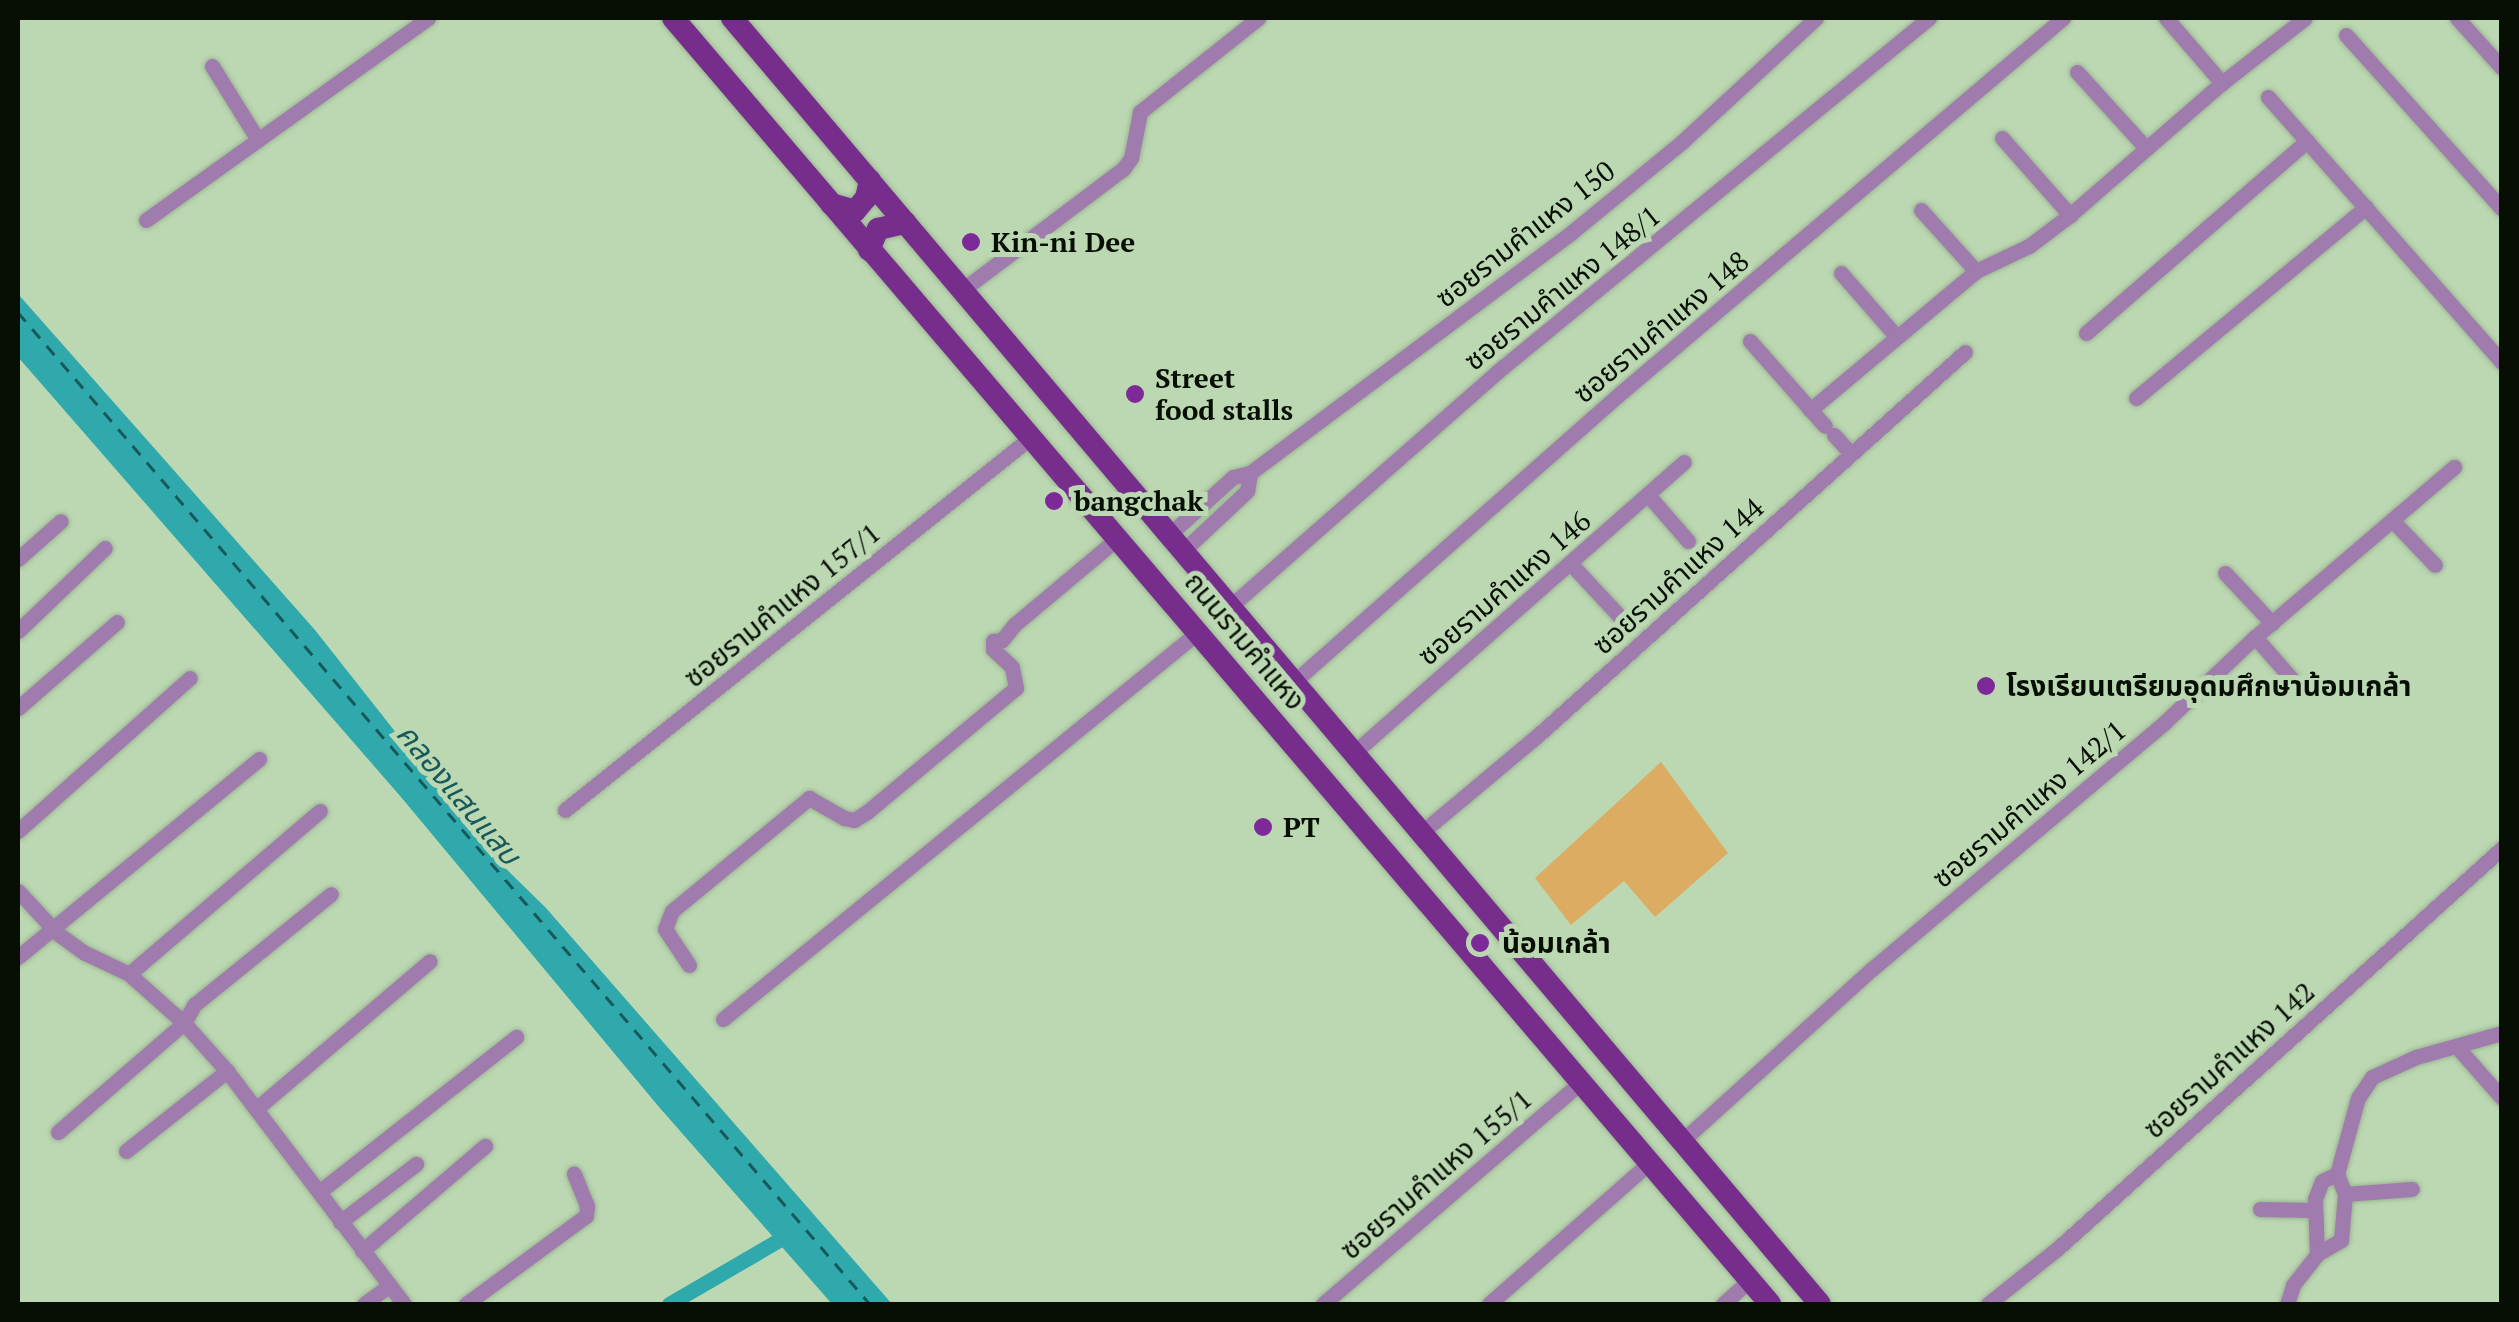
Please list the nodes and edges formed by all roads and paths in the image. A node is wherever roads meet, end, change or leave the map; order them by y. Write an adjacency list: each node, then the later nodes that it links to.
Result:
1 (428, 18): 18 (street)
2 (673, 18): 22 (main road, ถนนรามคำแหง)
3 (732, 18): 21 (main road, ถนนรามคำแหง)
4 (1258, 18): 32 (street)
5 (1816, 18): 49 (street, ซอยรามคำแหง 150)
6 (1928, 18): 55 (street, ซอยรามคำแหง 148/1)
7 (2063, 18): 63 (street, ซอยรามคำแหง 148)
8 (2166, 18): 15 (street)
9 (2305, 18): 15 (street)
10 (2457, 18): 13 (street)
11 (2346, 36): 24 (street)
12 (212, 66): 18 (street)
13 (2502, 68)
14 (2078, 72): 20 (street)
15 (2222, 82): 20 (street)
16 (2268, 97): 19 (street)
17 (2002, 138): 26 (street)
18 (258, 140): 27 (street)
19 (2307, 141): 23 (street); 33 (street)
20 (2146, 148): 26 (street)
21 (870, 180): 22 (main road); 28 (main road, ถนนรามคำแหง)
22 (831, 204): 29 (main road, ถนนรามคำแหง)
23 (2366, 207): 37 (street); 38 (street)
24 (2502, 209)
25 (1921, 210): 30 (street)
26 (2070, 214): 30 (street)
27 (146, 220)
28 (905, 223): 29 (main road); 32 (main road, ถนนรามคำแหง)
29 (869, 250): 40 (main road, ถนนรามคำแหง)
30 (1976, 271): 34 (street)
31 (1842, 273): 34 (street)
32 (961, 291): 49 (main road, ถนนรามคำแหง)
33 (2086, 333)
34 (1896, 336): 39 (street)
35 (1750, 341): 39 (street)
36 (1965, 352): 41 (street, ซอยรามคำแหง 144)
37 (2502, 362)
38 (2136, 398)
39 (1810, 410): 41 (street)
40 (1030, 438): 47 (main road, ถนนรามคำแหง); 68 (street, ซอยรามคำแหง 157/1)
41 (1852, 454): 71 (street, ซอยรามคำแหง 144)
42 (1684, 462): 44 (street, ซอยรามคำแหง 146)
43 (2454, 467): 45 (street, ซอยรามคำแหง 142/1)
44 (1648, 495): 48 (street); 52 (street, ซอยรามคำแหง 146)
45 (2392, 520): 53 (street); 58 (street, ซอยรามคำแหง 142/1)
46 (61, 521): 51 (street)
47 (1119, 537): 60 (main road, ถนนรามคำแหง); 78 (street)
48 (1688, 540)
49 (1177, 542): 55 (main road, ถนนรามคำแหง)
50 (105, 548): 59 (street)
51 (18, 559)
52 (1570, 563): 56 (street); 66 (street, ซอยรามคำแหง 146)
53 (2435, 566)
54 (2226, 573): 58 (street)
55 (1232, 605): 63 (main road, ถนนรามคำแหง)
56 (1622, 620)
57 (118, 622): 65 (street)
58 (2272, 623): 61 (street, ซอยรามคำแหง 142/1)
59 (18, 631)
60 (1198, 632): 80 (street); 86 (main road, ถนนรามคำแหง)
61 (2256, 637): 64 (street); 90 (street, ซอยรามคำแหง 142/1)
62 (190, 678): 70 (street)
63 (1296, 680): 66 (main road, ถนนรามคำแหง)
64 (2298, 685)
65 (18, 708)
66 (1356, 751): 71 (main road, ถนนรามคำแหง)
67 (260, 759): 75 (street)
68 (565, 810)
69 (320, 811): 79 (street)
70 (18, 831)
71 (1422, 833): 90 (main road, ถนนรามคำแหง)
72 (2502, 848): 115 (street, ซอยรามคำแหง 142)
73 (18, 891): 75 (street)
74 (330, 894): 81 (street)
75 (52, 928): 76 (street); 79 (street)
76 (18, 958)
77 (430, 960): 88 (street)
78 (689, 965)
79 (129, 974): 81 (street)
80 (723, 1018)
81 (184, 1023): 85 (street); 89 (street)
82 (2502, 1033): 84 (street)
83 (516, 1037): 98 (street)
84 (2456, 1047): 87 (street); 96 (street)
85 (227, 1071): 88 (street); 92 (street)
86 (1582, 1082): 93 (main road, ถนนรามคำแหง); 110 (street, ซอยรามคำแหง 155/1)
87 (2502, 1098)
88 (256, 1109): 98 (street)
89 (58, 1132)
90 (1682, 1140): 114 (main road, ถนนรามคำแหง)
91 (485, 1146): 103 (street)
92 (126, 1152)
93 (1650, 1162): 105 (main road, ถนนรามคำแหง); 111 (street)
94 (416, 1164): 102 (street)
95 (574, 1173): 109 (street)
96 (2336, 1174): 99 (street); 101 (street)
97 (2412, 1188): 99 (street)
98 (320, 1192): 102 (street)
99 (2345, 1194): 104 (street)
100 (2260, 1208): 101 (street)
101 (2314, 1210): 104 (street)
102 (340, 1222): 103 (street)
103 (362, 1251): 106 (street)
104 (2317, 1254): 116 (street)
105 (1750, 1280): 112 (street); 113 (main road, ถนนรามคำแหง)
106 (390, 1286): 107 (street); 108 (street)
107 (364, 1304)
108 (404, 1304)
109 (466, 1304)
110 (1323, 1304)
111 (1489, 1304)
112 (1723, 1304)
113 (1770, 1304)
114 (1820, 1304)
115 (1988, 1304)
116 (2287, 1304)

